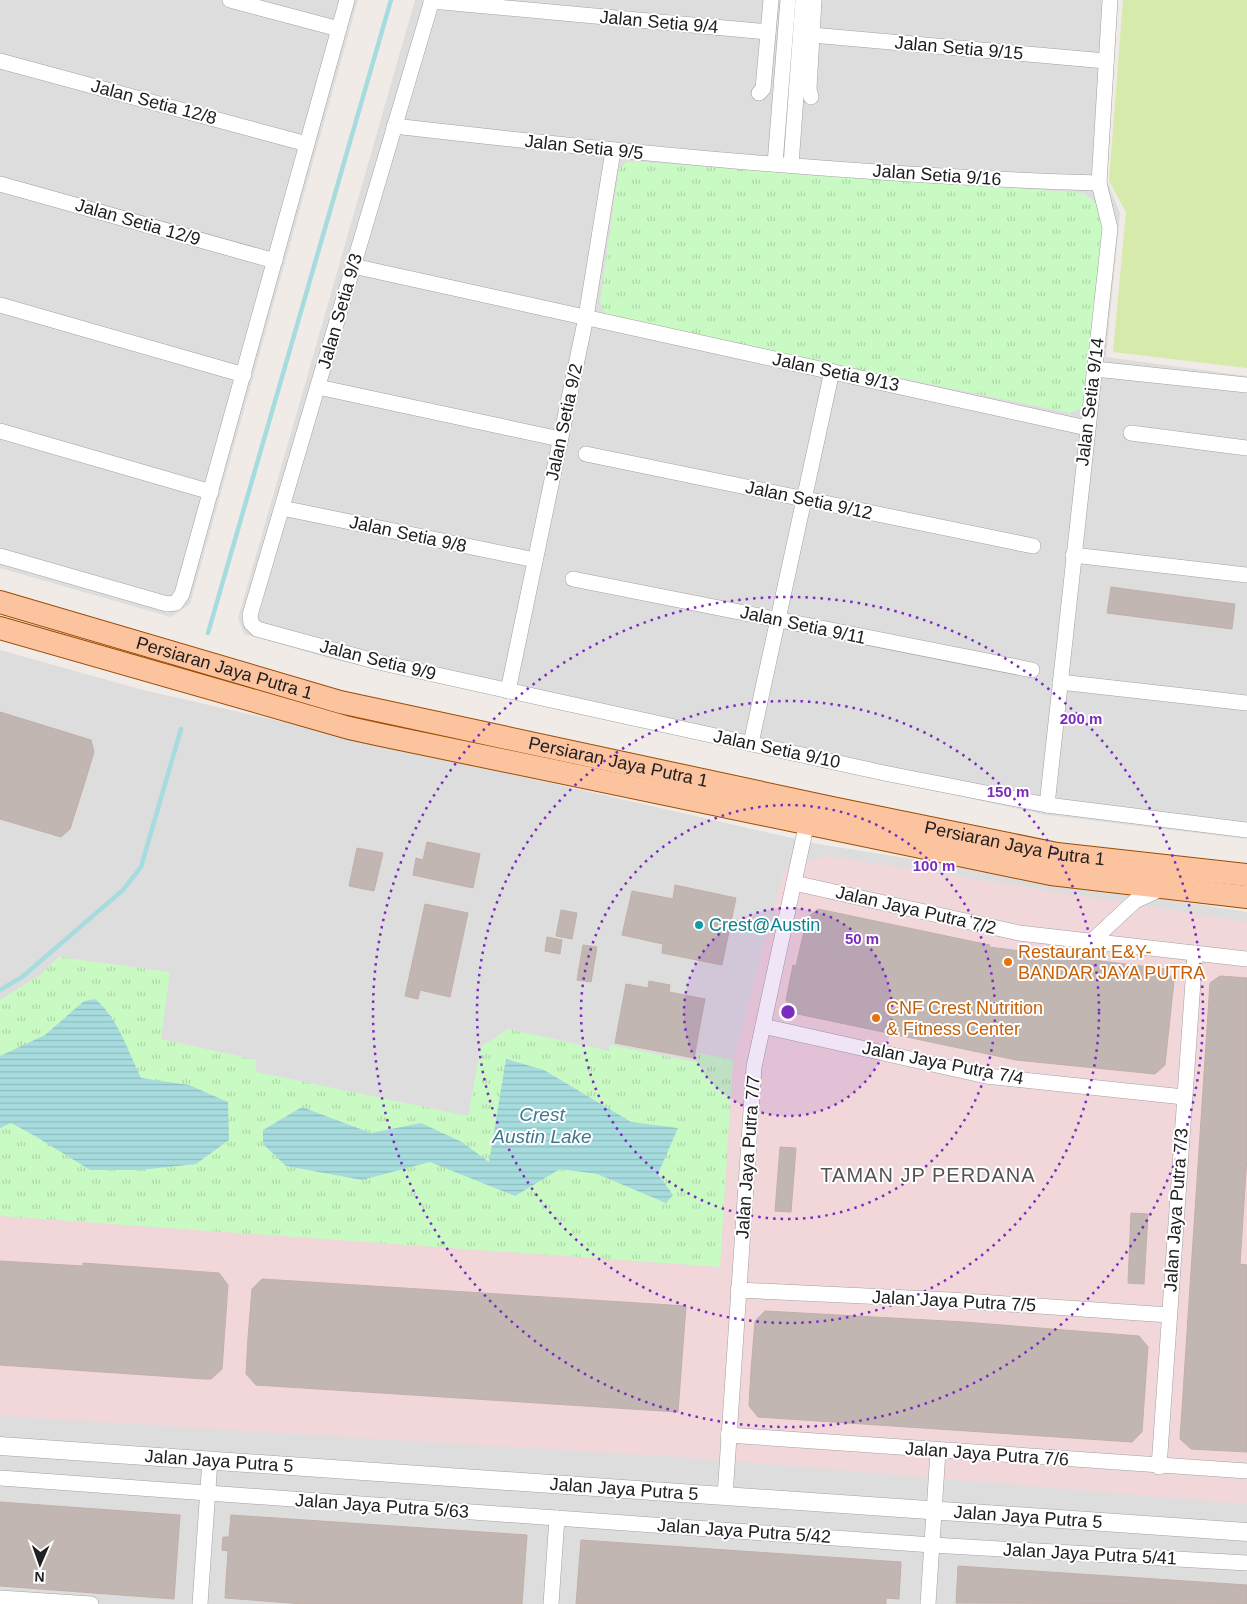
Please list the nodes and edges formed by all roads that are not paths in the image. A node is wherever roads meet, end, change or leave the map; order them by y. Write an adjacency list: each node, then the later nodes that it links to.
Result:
1 (230, 0): 9 (street)
2 (347, 0): 9 (street)
3 (771, 0): 10 (street)
4 (788, 0): 19 (street)
5 (803, 0): 20 (street)
6 (814, 0): 11 (street)
7 (1110, 0): 13 (street, Jalan Setia 9/14)
8 (432, 1): 10 (street, Jalan Setia 9/4); 16 (street, Jalan Setia 9/3)
9 (339, 29): 17 (street)
10 (768, 32): 14 (street)
11 (812, 35): 13 (street, Jalan Setia 9/15); 15 (street)
12 (0, 61): 17 (street, Jalan Setia 12/8)
13 (1106, 61): 21 (street, Jalan Setia 9/14)
14 (759, 93)
15 (811, 97)
16 (394, 126): 18 (street, Jalan Setia 9/5); 24 (street, Jalan Setia 9/3)
17 (307, 144): 23 (street)
18 (613, 151): 19 (street, Jalan Setia 9/5); 26 (street, Jalan Setia 9/2)
19 (775, 164): 20 (street, Jalan Setia 9/16)
20 (791, 165): 21 (street, Jalan Setia 9/16)
21 (1099, 183): 27 (street, Jalan Setia 9/14)
22 (0, 184): 23 (street, Jalan Setia 12/9)
23 (275, 261): 29 (street)
24 (353, 266): 26 (street, Jalan Setia 9/13); 31 (street, Jalan Setia 9/3)
25 (0, 305): 29 (street)
26 (586, 317): 28 (street, Jalan Setia 9/13); 35 (street, Jalan Setia 9/2)
27 (1095, 369): 30 (street); 32 (street, Jalan Setia 9/14)
28 (832, 371): 32 (street, Jalan Setia 9/13); 39 (street)
29 (244, 375): 38 (street)
30 (1247, 385)
31 (318, 387): 35 (street); 40 (street, Jalan Setia 9/3)
32 (1087, 428): 42 (street, Jalan Setia 9/14)
33 (0, 431): 38 (street)
34 (1132, 433): 36 (street)
35 (560, 439): 44 (street, Jalan Setia 9/2)
36 (1247, 448)
37 (586, 454): 39 (street, Jalan Setia 9/12)
38 (211, 492): 43 (street)
39 (804, 498): 41 (street, Jalan Setia 9/12); 48 (street)
40 (282, 508): 44 (street, Jalan Setia 9/8); 49 (street, Jalan Setia 9/3)
41 (1033, 546)
42 (1074, 555): 45 (street); 52 (street, Jalan Setia 9/14)
43 (0, 556)
44 (535, 560): 53 (street, Jalan Setia 9/2)
45 (1247, 575)
46 (573, 579): 48 (street, Jalan Setia 9/11)
47 (0, 602): 59 (main road, Persiaran Jaya Putra 1)
48 (778, 619): 51 (street, Jalan Setia 9/11); 55 (street)
49 (251, 622): 53 (street, Jalan Setia 9/9)
50 (0, 628): 57 (main road, Persiaran Jaya Putra 1)
51 (1032, 670)
52 (1060, 682): 54 (street); 56 (street, Jalan Setia 9/14)
53 (508, 691): 55 (street, Jalan Setia 9/10)
54 (1247, 703)
55 (751, 744): 56 (street, Jalan Setia 9/10)
56 (1047, 805): 58 (street, Jalan Setia 9/10)
57 (807, 822): 60 (street, Jalan Jaya Putra 7/7); 61 (main road, Persiaran Jaya Putra 1)
58 (1247, 830)
59 (1247, 875)
60 (794, 883): 63 (street, Jalan Jaya Putra 7/2); 66 (street, Jalan Jaya Putra 7/7)
61 (1164, 888): 62 (main road, Persiaran Jaya Putra 1); 63 (street)
62 (1247, 897)
63 (1092, 941): 64 (street, Jalan Jaya Putra 7/2)
64 (1195, 953): 65 (street, Jalan Jaya Putra 7/2); 67 (street, Jalan Jaya Putra 7/3)
65 (1247, 959)
66 (763, 1026): 67 (street, Jalan Jaya Putra 7/4); 68 (street, Jalan Jaya Putra 7/7)
67 (1184, 1097): 69 (street, Jalan Jaya Putra 7/3)
68 (738, 1290): 69 (street, Jalan Jaya Putra 7/5); 70 (street, Jalan Jaya Putra 7/7)
69 (1169, 1315): 74 (street, Jalan Jaya Putra 7/3)
70 (728, 1435): 72 (street, Jalan Jaya Putra 7/6); 78 (street, Jalan Jaya Putra 7/7)
71 (0, 1446): 73 (street, Jalan Jaya Putra 5)
72 (938, 1451): 74 (street, Jalan Jaya Putra 7/6); 79 (street)
73 (210, 1460): 77 (street); 78 (street, Jalan Jaya Putra 5)
74 (1159, 1467): 75 (street, Jalan Jaya Putra 7/6)
75 (1247, 1471)
76 (0, 1478): 77 (street, Jalan Jaya Putra 5/63)
77 (208, 1494): 80 (street, Jalan Jaya Putra 5/63); 86 (street)
78 (724, 1496): 79 (street, Jalan Jaya Putra 5)
79 (934, 1510): 81 (street, Jalan Jaya Putra 5); 82 (street)
80 (557, 1518): 82 (street, Jalan Jaya Putra 5/42); 87 (street)
81 (1247, 1532)
82 (932, 1545): 83 (street, Jalan Jaya Putra 5/41); 88 (street)
83 (1247, 1563)
84 (0, 1598): 85 (street)
85 (91, 1604)
86 (200, 1604)
87 (551, 1604)
88 (928, 1604)

